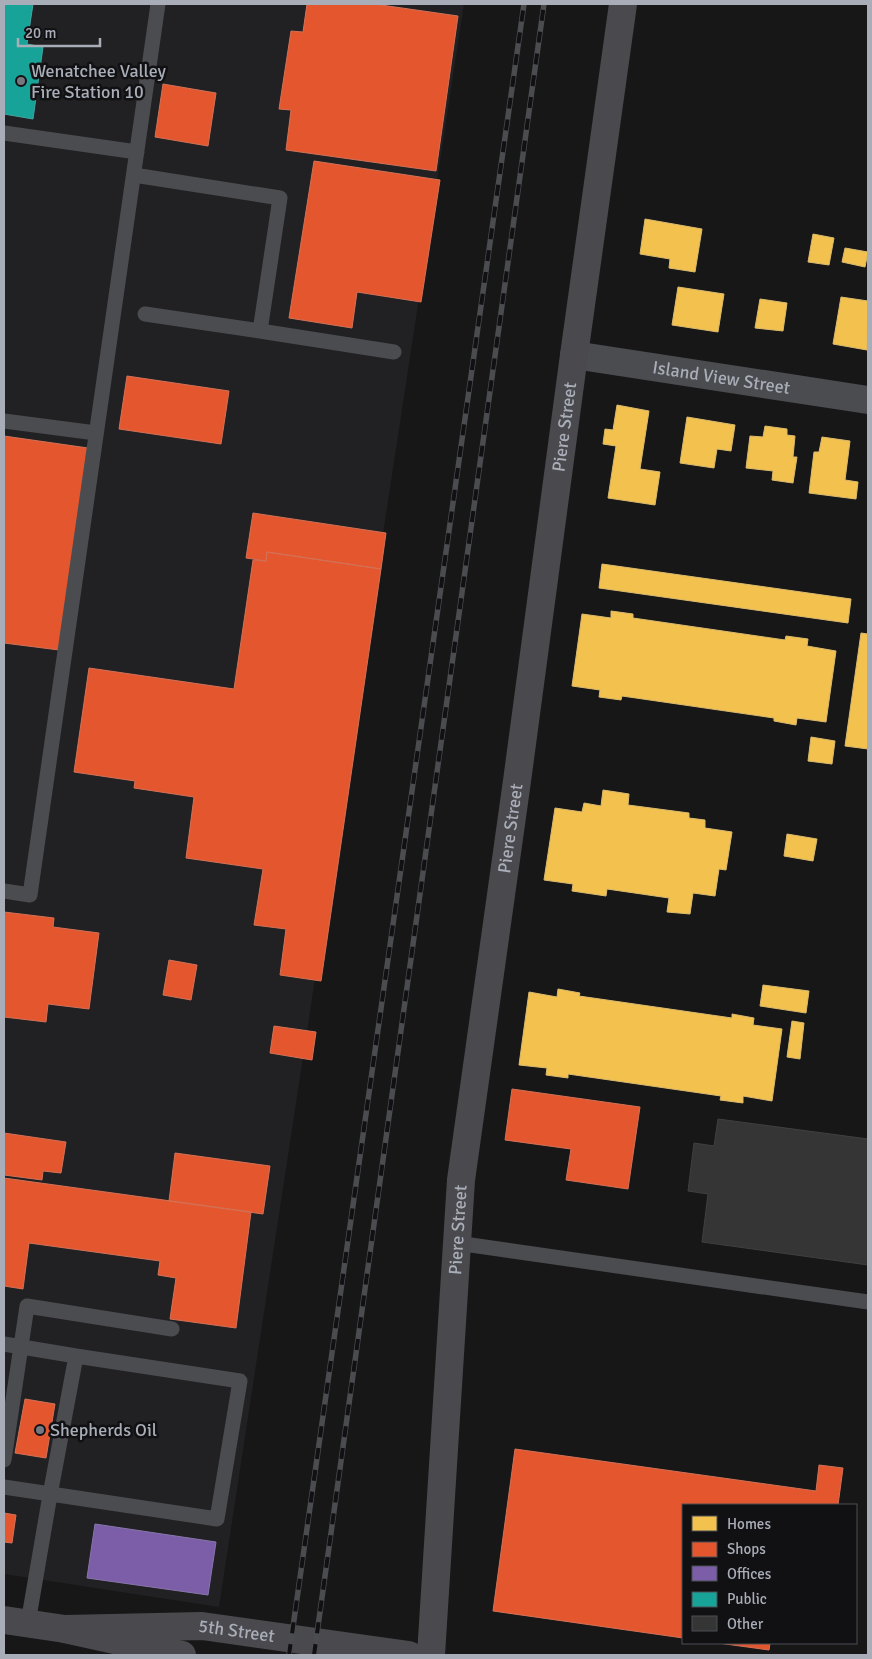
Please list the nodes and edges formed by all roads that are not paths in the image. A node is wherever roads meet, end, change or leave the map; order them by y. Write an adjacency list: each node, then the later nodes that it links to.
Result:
1 (158, 4): 4 (lane)
2 (623, 4): 9 (street, Piere Street)
3 (4, 133): 4 (lane)
4 (137, 152): 5 (lane)
5 (134, 174): 7 (lane); 12 (lane)
6 (145, 314): 7 (lane)
7 (260, 331): 8 (lane)
8 (394, 352)
9 (574, 355): 10 (street, Island View Street); 14 (street, Piere Street)
10 (868, 400)
11 (4, 422): 12 (lane)
12 (96, 433): 13 (lane)
13 (4, 891)
14 (457, 1243): 15 (lane); 27 (street, Piere Street)
15 (868, 1302)
16 (172, 1329): 18 (lane)
17 (4, 1344): 18 (lane)
18 (21, 1346): 19 (lane); 20 (lane)
19 (76, 1356): 22 (lane); 22 (lane)
20 (4, 1460)
21 (4, 1487): 22 (lane)
22 (50, 1495): 23 (lane)
23 (16, 1621): 24 (street, 5th Street)
24 (65, 1629): 25 (street, 5th Street); 26 (street, 5th Street)
25 (182, 1655)
26 (409, 1655)
27 (431, 1655)

